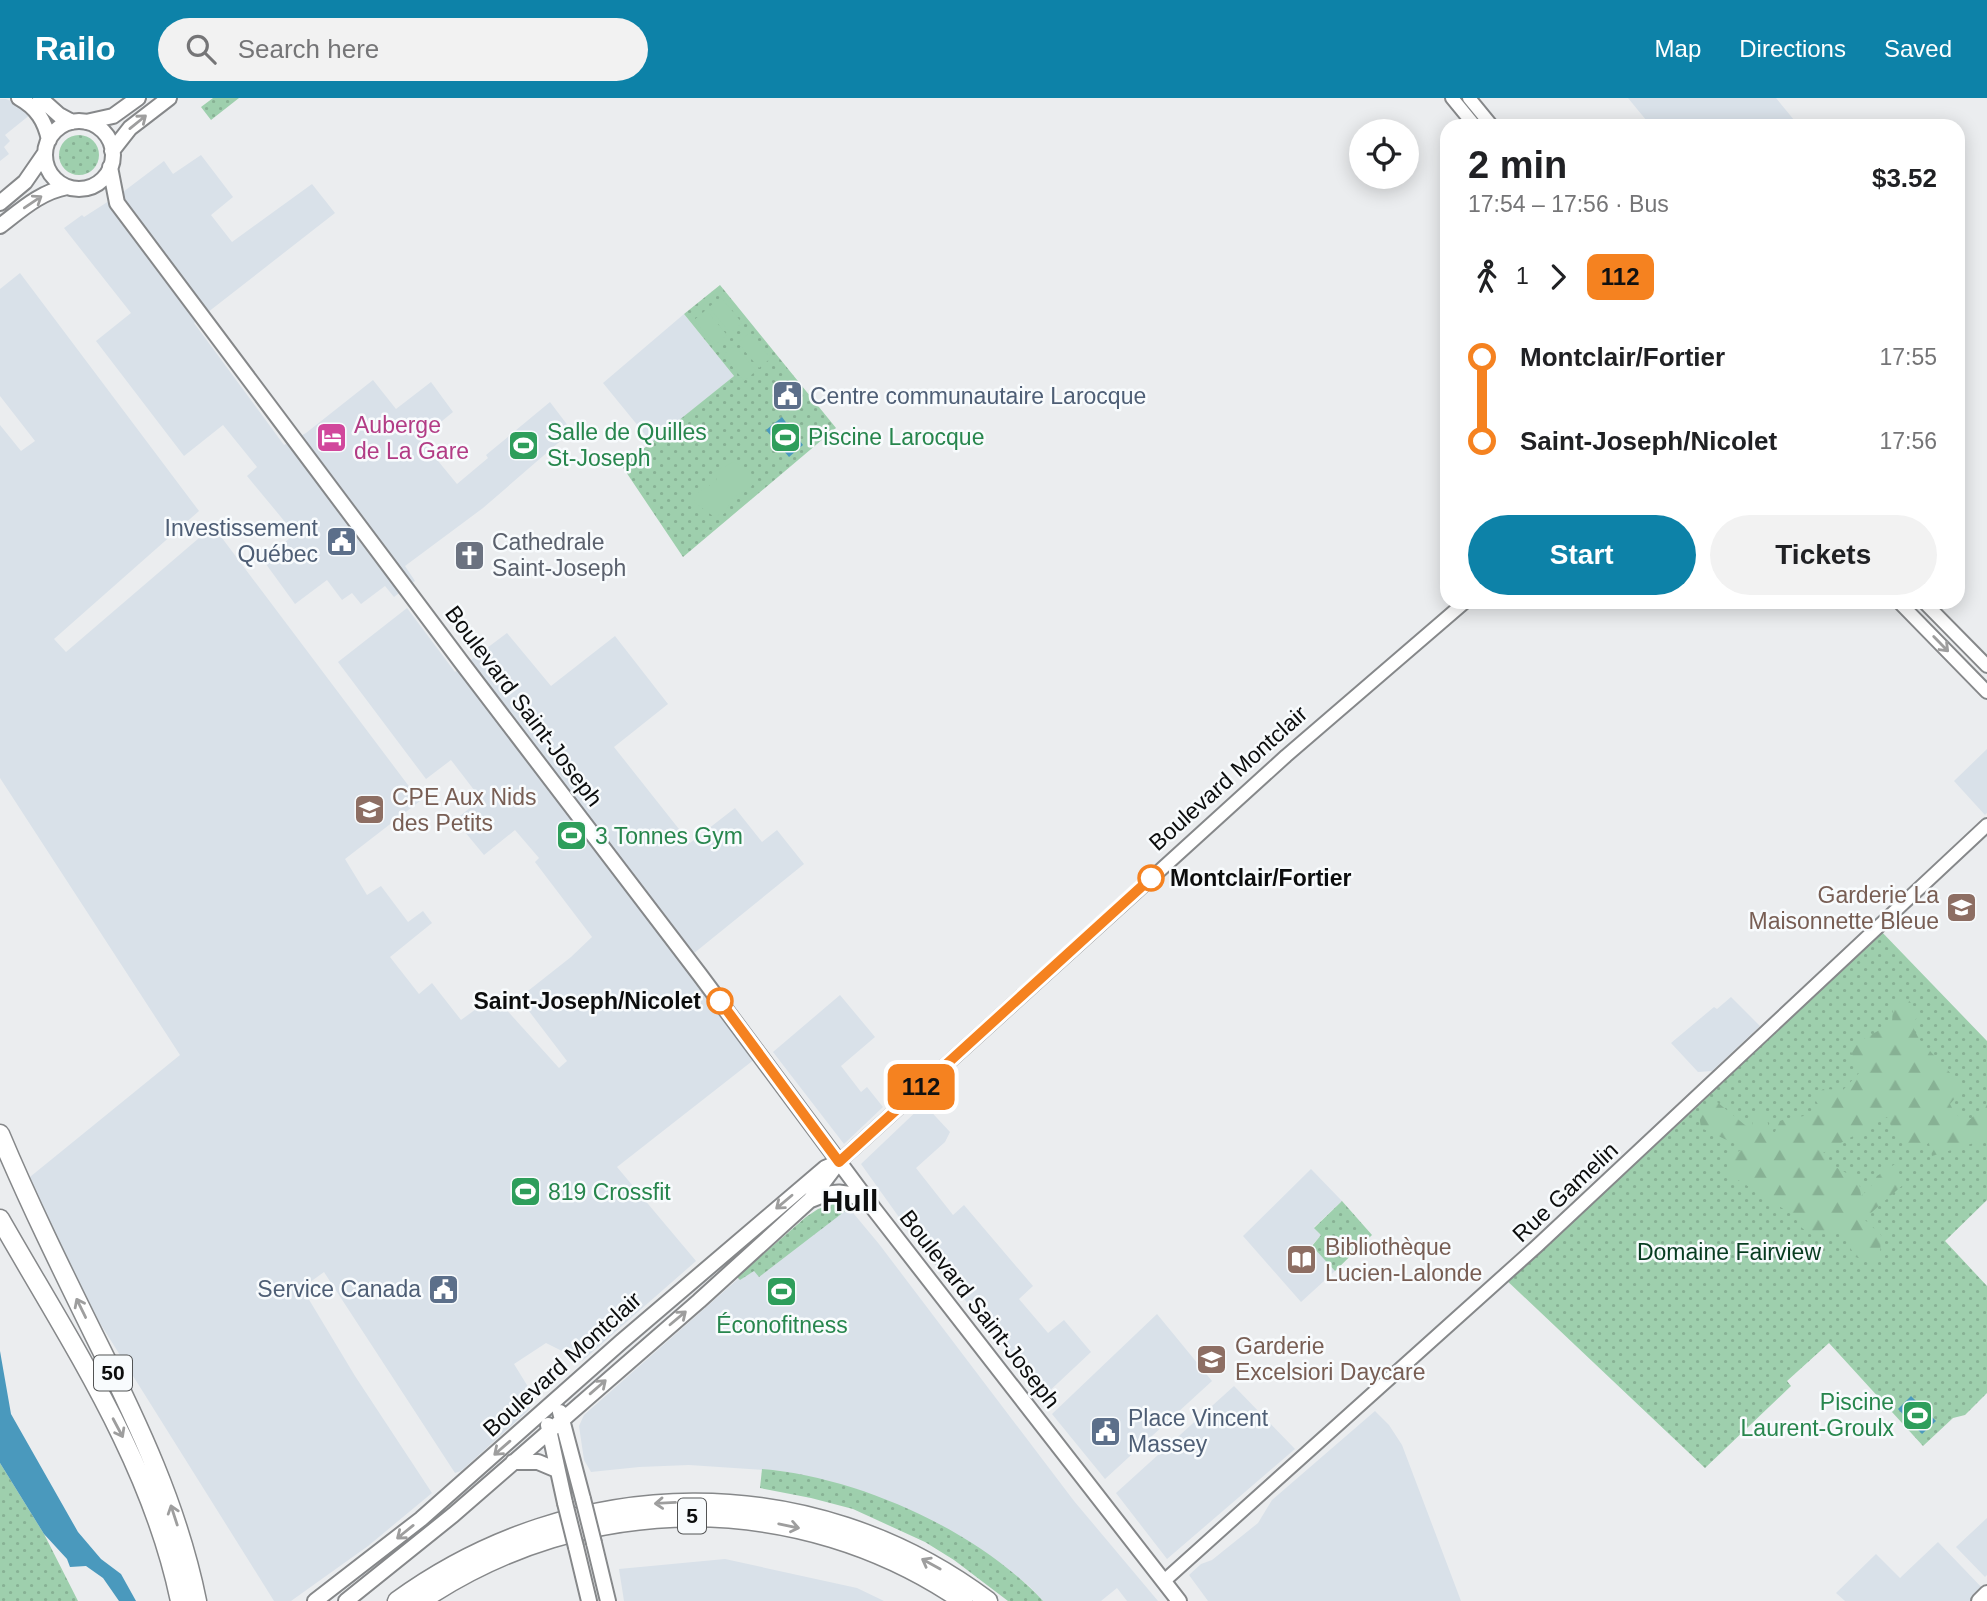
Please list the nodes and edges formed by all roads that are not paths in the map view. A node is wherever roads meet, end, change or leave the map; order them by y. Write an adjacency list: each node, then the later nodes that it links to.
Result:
1 (19, 98): 10 (main road)
2 (40, 98): 9 (main road)
3 (138, 98): 9 (main road)
4 (169, 98): 11 (main road, one-way to 4)
5 (1452, 98): 7 (street)
6 (1469, 98): 8 (street)
7 (1469, 119)
8 (1486, 119)
9 (79, 122): 10 (main road); 11 (main road)
10 (47, 147): 13 (main road); 15 (main road)
11 (112, 151): 12 (main road)
12 (110, 167): 14 (main road); 16 (main road, Boulevard Saint-Joseph)
13 (67, 187): 14 (main road); 17 (main road, one-way to 13)
14 (83, 189): 16 (main road)
15 (0, 203)
16 (117, 203): 25 (main road, Boulevard Saint-Joseph)
17 (0, 226)
18 (1457, 609): 25 (street, Boulevard Montclair)
19 (1906, 609): 22 (street, one-way to 22)
20 (1931, 609): 21 (street)
21 (1987, 666)
22 (1987, 692)
23 (1987, 825): 34 (street, Rue Gamelin)
24 (0, 1134): 35 (highway, 50, one-way to 24)
25 (839, 1162): 26 (main road, Boulevard Montclair); 27 (main road, Boulevard Saint-Joseph); 29 (main road, Boulevard Montclair, one-way to 29)
26 (810, 1200): 27 (main road); 30 (main road, Boulevard Montclair, one-way to 26)
27 (874, 1209): 34 (main road, Boulevard Saint-Joseph)
28 (0, 1219): 35 (highway, 50, one-way to 35)
29 (551, 1405): 30 (main road); 31 (main road); 38 (main road, Boulevard Montclair, one-way to 38)
30 (562, 1418): 31 (main road, Boulevard Montclair); 43 (main road, bridge)
31 (549, 1430): 32 (main road, Boulevard Montclair); 33 (main road)
32 (513, 1462): 33 (main road); 39 (main road, Boulevard Montclair)
33 (557, 1470): 42 (main road, bridge)
34 (1164, 1581): 46 (main road, Boulevard Saint-Joseph)
35 (183, 1588): 37 (highway, 50)
36 (1987, 1594): 47 (main road)
37 (197, 1601)
38 (315, 1601)
39 (346, 1601)
40 (397, 1601): 45 (highway, 5, one-way to 40)
41 (421, 1601): 44 (highway, 5, one-way to 44)
42 (589, 1601)
43 (608, 1601)
44 (963, 1601)
45 (988, 1601)
46 (1179, 1601)
47 (1979, 1601)

